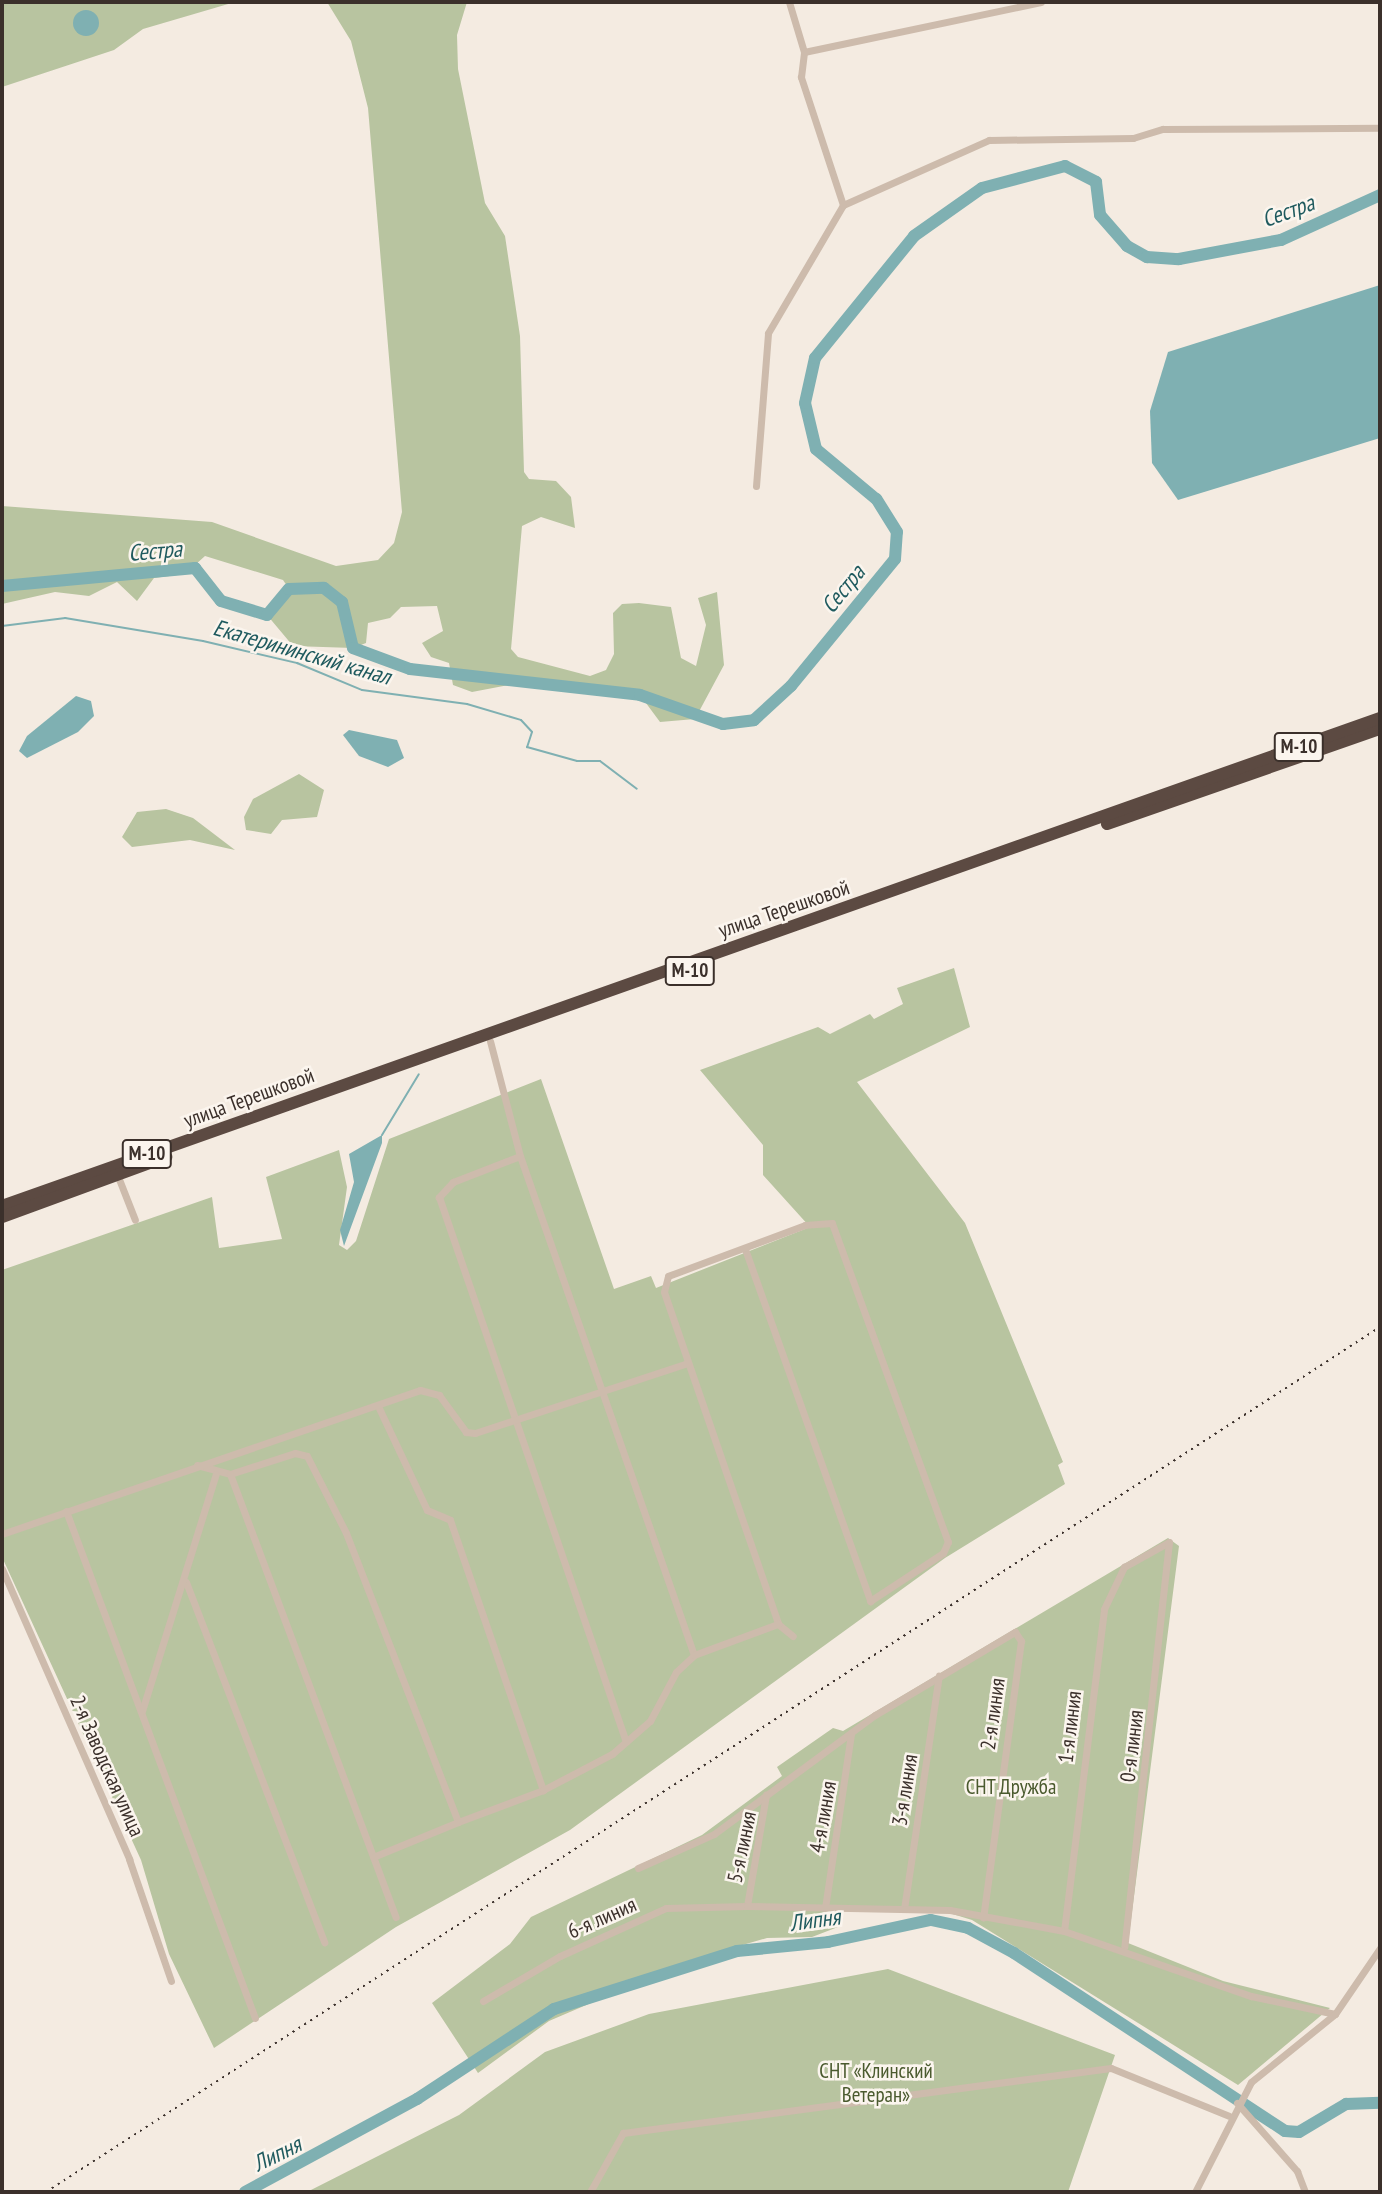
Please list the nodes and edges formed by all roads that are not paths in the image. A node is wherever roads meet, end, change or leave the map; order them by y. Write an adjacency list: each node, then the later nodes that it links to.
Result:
1 (789, 2): 3 (street)
2 (1041, 2): 3 (street)
3 (804, 52): 5 (street)
4 (1380, 128): 5 (street)
5 (843, 205): 6 (street)
6 (756, 486)
7 (1380, 718): 12 (highway, улица Терешковой / М-10)
8 (1380, 729): 9 (highway, улица Терешковой / М-10)
9 (491, 1041): 10 (street); 11 (highway, улица Терешковой / М-10)
10 (520, 1156): 17 (street); 19 (street)
11 (117, 1174): 13 (highway, улица Терешковой / М-10); 14 (street)
12 (2, 1206)
13 (2, 1217)
14 (135, 1220)
15 (745, 1249): 15 (street); 16 (street)
16 (688, 1363): 17 (street); 28 (street)
17 (601, 1392): 19 (street); 30 (street)
18 (378, 1406): 19 (street); 20 (street); 35 (street)
19 (513, 1418): 34 (street)
20 (197, 1465): 21 (street); 23 (street)
21 (216, 1474): 22 (street); 27 (street)
22 (230, 1474): 37 (street); 38 (street)
23 (66, 1511): 24 (street); 32 (street)
24 (2, 1534)
25 (1173, 1550): 45 (street, 1-я линия); 47 (street, 0-я линия)
26 (2, 1569): 49 (street, 2-я Заводская улица)
27 (187, 1582): 32 (street); 46 (street)
28 (778, 1624): 29 (street); 30 (street)
29 (793, 1636)
30 (694, 1656): 34 (street)
31 (939, 1676): 33 (street); 42 (street, 3-я линия); 44 (street, 2-я линия)
32 (142, 1711): 52 (street)
33 (851, 1733): 36 (street); 41 (street, 4-я линия)
34 (626, 1742): 35 (street)
35 (543, 1790): 37 (street)
36 (766, 1795): 39 (street); 40 (street, 5-я линия)
37 (457, 1822): 38 (street)
38 (373, 1857): 43 (street)
39 (638, 1868)
40 (747, 1906): 41 (street, 6-я линия); 50 (street, 6-я линия)
41 (825, 1908): 42 (street, 6-я линия)
42 (904, 1909): 44 (street, 6-я линия)
43 (396, 1917)
44 (984, 1917): 45 (street, 6-я линия)
45 (1064, 1931): 47 (street, 6-я линия)
46 (324, 1942)
47 (1124, 1947): 51 (street, 6-я линия)
48 (1380, 1948): 51 (street)
49 (171, 1981)
50 (483, 2001)
51 (1335, 2014): 53 (street)
52 (255, 2018)
53 (1237, 2103): 54 (street); 57 (street)
54 (1229, 2116): 55 (street); 56 (street)
55 (590, 2192)
56 (1195, 2192)
57 (1306, 2192)

